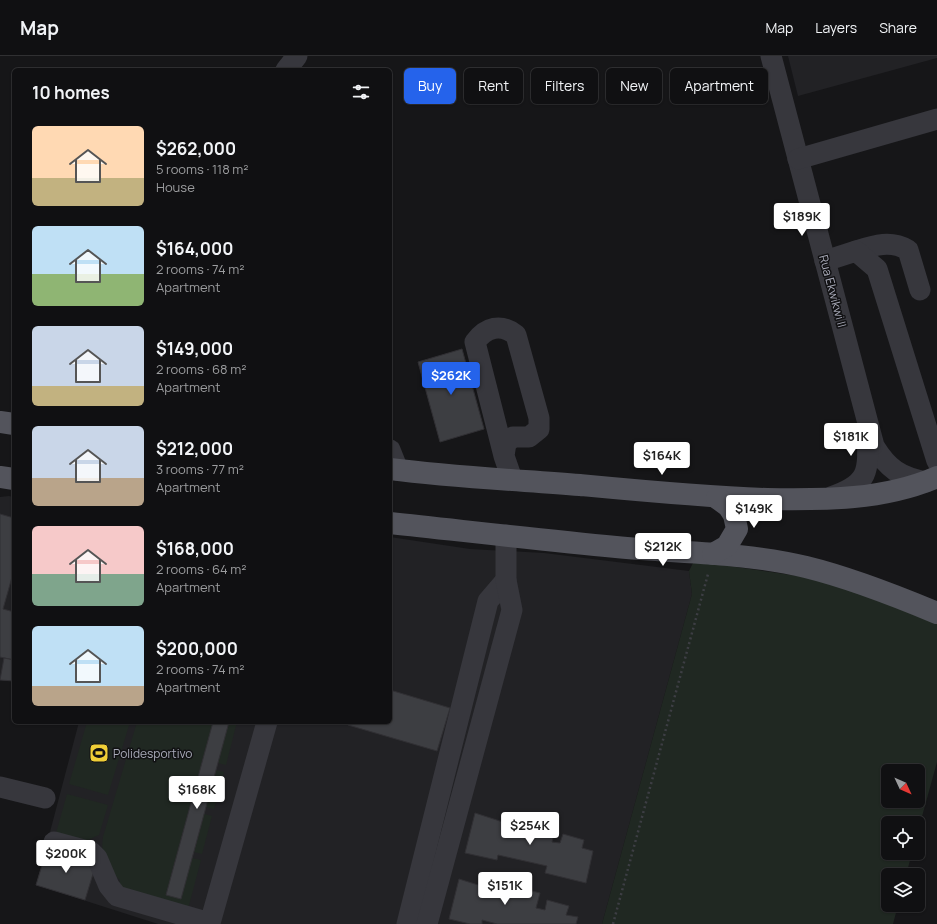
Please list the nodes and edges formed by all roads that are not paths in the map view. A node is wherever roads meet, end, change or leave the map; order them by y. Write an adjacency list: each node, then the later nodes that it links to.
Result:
1 (298, 56): 3 (street)
2 (771, 56): 5 (street, Rua Ekwikwi II)
3 (288, 68)
4 (937, 118): 5 (street)
5 (798, 159): 7 (street, Rua Ekwikwi II)
6 (856, 251): 7 (street); 8 (street); 14 (street)
7 (825, 261): 9 (street, Rua Ekwikwi II)
8 (920, 290)
9 (865, 410): 19 (street, Rua Ekwikwi II); 21 (street, Rua Ekwikwi II)
10 (0, 422): 11 (main road)
11 (12, 424)
12 (504, 456): 12 (street); 18 (street)
13 (392, 460): 15 (street)
14 (937, 461)
15 (394, 470): 18 (main road)
16 (0, 477): 17 (main road)
17 (12, 479)
18 (512, 479): 20 (main road)
19 (931, 479): 21 (main road)
20 (717, 498): 21 (main road); 24 (main road)
21 (823, 500)
22 (392, 523): 23 (main road)
23 (506, 535): 24 (main road); 25 (street)
24 (713, 554): 26 (main road)
25 (506, 580): 31 (street); 32 (street)
26 (937, 613)
27 (266, 724): 30 (street)
28 (0, 787): 29 (street)
29 (45, 798)
30 (54, 842)
31 (407, 924)
32 (427, 924)

